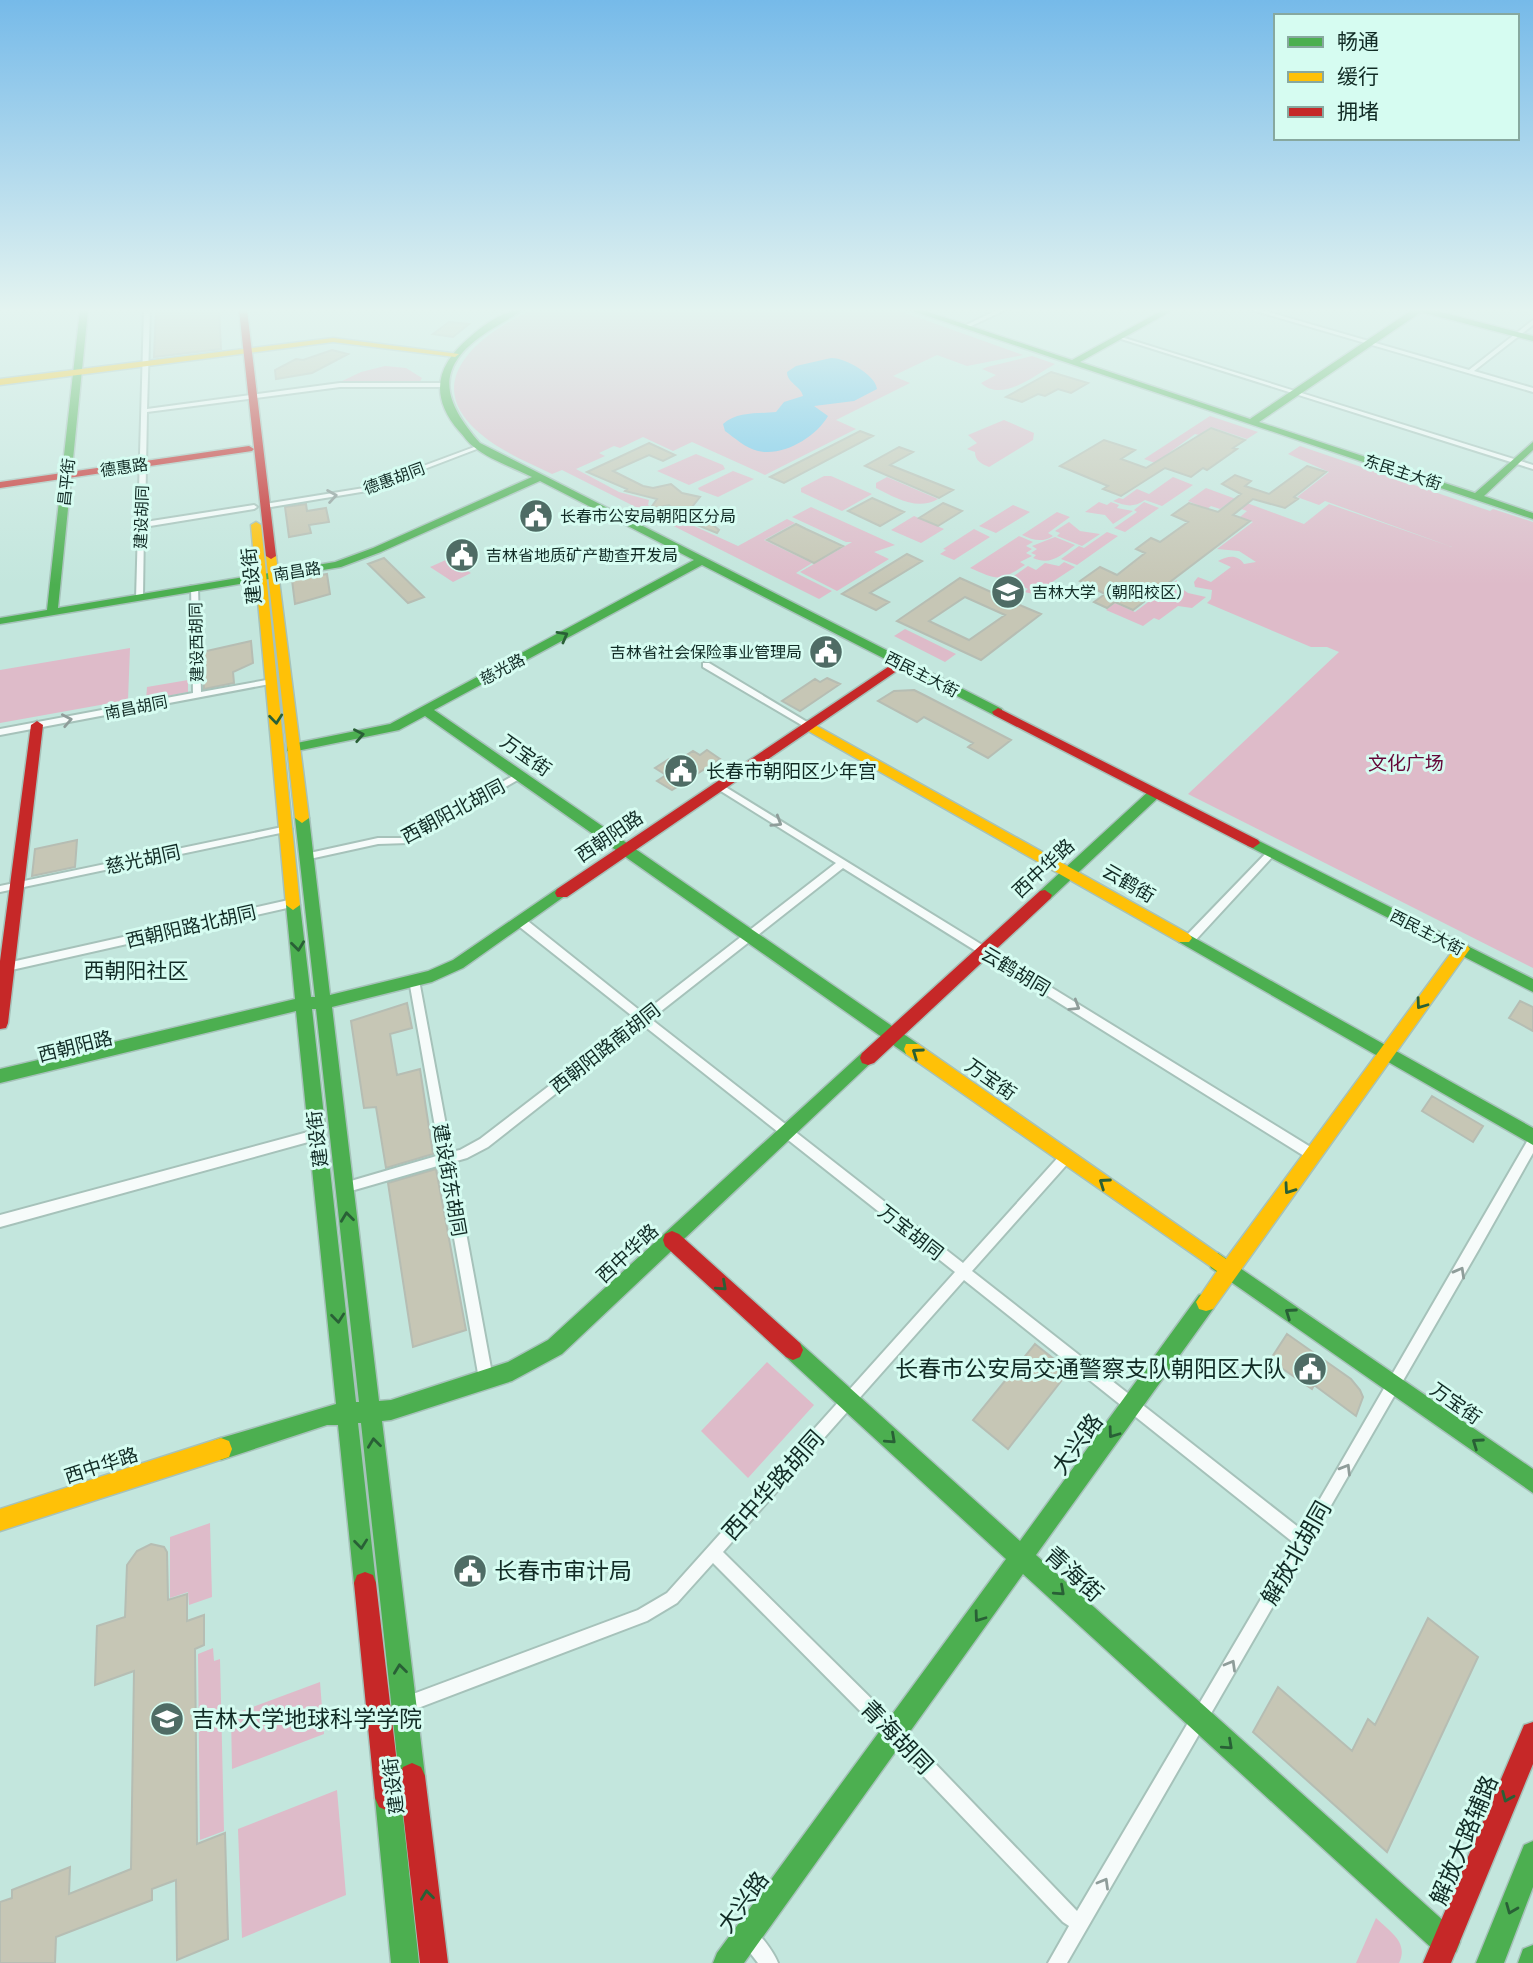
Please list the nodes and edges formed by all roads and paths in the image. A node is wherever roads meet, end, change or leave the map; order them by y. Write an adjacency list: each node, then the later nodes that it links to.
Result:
1 (74, 402): 18 (street, 昌平街)
2 (144, 402): 10 (street, 建设胡同)
3 (214, 402): 10 (street)
4 (249, 402): 14 (street, 建设街)
5 (249, 402): 22 (street, 建设街)
6 (443, 402): 13 (street, 西民主大街)
7 (1190, 402): 11 (street, 东民主大街)
8 (1283, 402): 11 (street)
9 (1327, 402): 15 (street)
10 (144, 411): 16 (street, 建设胡同)
11 (1252, 422): 21 (street, 东民主大街)
12 (1533, 445): 15 (street)
13 (479, 447): 19 (street, 西民主大街); 22 (street, 德惠胡同, one-way to 13)
14 (249, 449): 16 (street, 德惠路); 22 (street, 建设街)
15 (1515, 461): 17 (street); 21 (street)
16 (143, 464): 18 (street, 德惠路); 24 (street, 建设胡同)
17 (1533, 467)
18 (66, 475): 20 (street, 德惠路); 29 (street, 昌平街)
19 (538, 478): 25 (street, 西民主大街); 26 (street, 南昌路)
20 (0, 485)
21 (1477, 497): 23 (street, 东民主大街)
22 (260, 507): 24 (street, 德惠胡同); 26 (street, 建设街)
23 (1533, 516)
24 (141, 525): 28 (street, 建设胡同)
25 (701, 561): 31 (street, 西民主大街); 35 (street, 慈光路, one-way to 25)
26 (266, 576): 27 (street, 南昌路); 33 (street, 建设街); 39 (street, 建设街)
27 (194, 588): 28 (street, 南昌路); 34 (street, 建设西胡同)
28 (139, 597): 29 (street, 南昌路)
29 (52, 612): 30 (street, 南昌路)
30 (0, 621)
31 (900, 663): 37 (street, 西朝阳路); 42 (street, 西民主大街)
32 (706, 665): 37 (street, 云鹤街)
33 (272, 681): 34 (street, 南昌胡同); 43 (street, 建设街, one-way to 43)
34 (197, 695): 36 (street, 南昌胡同, one-way to 34)
35 (425, 710): 39 (street, 慈光路, one-way to 35); 40 (street, 万宝街)
36 (37, 725): 38 (street, 南昌胡同); 49 (street)
37 (808, 725): 41 (street, 西朝阳路); 48 (street, 云鹤街)
38 (0, 732)
39 (292, 748): 46 (street, 建设街)
40 (518, 776): 44 (street, 万宝街); 46 (street, 西朝阳北胡同)
41 (719, 786): 44 (street, 西朝阳路); 47 (street, 云鹤胡同, one-way to 47)
42 (1155, 793): 45 (street, 西民主大街); 48 (street, 西中华路)
43 (287, 830): 49 (street, 慈光胡同); 51 (street, 建设街)
44 (625, 850): 52 (street, 西朝阳路); 53 (street, 万宝街)
45 (1272, 852): 54 (street); 55 (street, 西民主大街)
46 (305, 857): 60 (street, 建设街)
47 (843, 863): 53 (street, 西朝阳路南胡同); 56 (street, 云鹤胡同)
48 (1069, 873): 54 (street, 云鹤街); 56 (street, 西中华路)
49 (17, 886): 50 (street, 慈光胡同); 57 (street)
50 (0, 889)
51 (293, 903): 57 (street, 西朝阳路北胡同); 61 (street, 建设街, one-way to 61)
52 (520, 922): 58 (street, 西朝阳路); 62 (street, 万宝胡同)
53 (749, 936): 62 (street, 西朝阳路南胡同); 64 (street, 万宝街)
54 (1188, 941): 65 (street, 云鹤街)
55 (1462, 949): 59 (street, 西民主大街); 65 (street, 大兴路, one-way to 65)
56 (985, 951): 64 (street, 西中华路); 71 (street, 云鹤胡同, one-way to 71)
57 (7, 967): 63 (street)
58 (414, 981): 60 (street, 西朝阳路); 73 (street, 建设街东胡同)
59 (1533, 986)
60 (322, 1003): 61 (street, 西朝阳路); 74 (street, 建设街)
61 (305, 1007): 66 (street, 西朝阳路); 67 (street, 西朝阳路); 68 (street, 建设街)
62 (640, 1019): 69 (street, 万宝胡同); 73 (street, 西朝阳路南胡同)
63 (0, 1023)
64 (892, 1036): 69 (street, 西中华路); 72 (street, 万宝街, one-way to 64)
65 (1385, 1053): 70 (street, 云鹤街); 71 (street, 大兴路)
66 (0, 1076)
67 (0, 1086)
68 (319, 1134): 75 (street); 84 (street, 建设街, one-way to 84)
69 (787, 1134): 76 (street, 西中华路); 78 (street, 万宝胡同)
70 (1533, 1139): 80 (street, 解放北胡同, one-way to 70)
71 (1313, 1155): 77 (street, 大兴路, one-way to 77)
72 (1066, 1157): 77 (street, 万宝街, one-way to 72); 78 (street, 西中华路胡同)
73 (446, 1159): 74 (street, 西朝阳路南胡同); 79 (street, 建设街东胡同)
74 (344, 1188): 83 (street, 建设街, one-way to 74)
75 (0, 1221)
76 (672, 1240): 79 (street, 西中华路); 81 (street, 青海街, one-way to 81)
77 (1230, 1271): 80 (street, 万宝街, one-way to 77); 82 (street, 大兴路)
78 (962, 1273): 81 (street, 西中华路胡同); 82 (street, 万宝胡同)
79 (486, 1379): 83 (street, 西中华路)
80 (1396, 1387): 85 (street, 万宝街, one-way to 80); 87 (street, 解放北胡同, one-way to 80)
81 (849, 1400): 88 (street, 西中华路胡同); 89 (street, 青海街, one-way to 89)
82 (1132, 1406): 87 (street, 万宝胡同); 89 (street, 大兴路, one-way to 89)
83 (370, 1412): 84 (street, 西中华路); 90 (street, 建设街, one-way to 83)
84 (347, 1413): 86 (street, 西中华路); 98 (street, 建设街, one-way to 98)
85 (1533, 1482)
86 (0, 1520)
87 (1303, 1540): 91 (street, 解放北胡同, one-way to 87)
88 (713, 1553): 90 (street, 西中华路胡同); 92 (street, 青海胡同)
89 (1022, 1557): 91 (street, 青海街, one-way to 91); 92 (street, 大兴路, one-way to 92)
90 (404, 1705): 99 (street, 建设街, one-way to 90)
91 (1199, 1719): 95 (street, 解放北胡同, one-way to 91); 97 (street, 青海街, one-way to 97)
92 (894, 1733): 95 (street, 青海胡同); 96 (street, 大兴路)
93 (1533, 1734): 97 (street, 解放大路辅路, one-way to 97)
94 (1533, 1854): 104 (street, one-way to 104)
95 (1080, 1923): 102 (street, 解放北胡同)
96 (747, 1935): 100 (street, 大兴路); 101 (street)
97 (1446, 1942): 103 (street, 解放大路辅路)
98 (405, 1963)
99 (435, 1963)
100 (727, 1963)
101 (769, 1963)
102 (1057, 1963)
103 (1437, 1963)
104 (1490, 1963)

